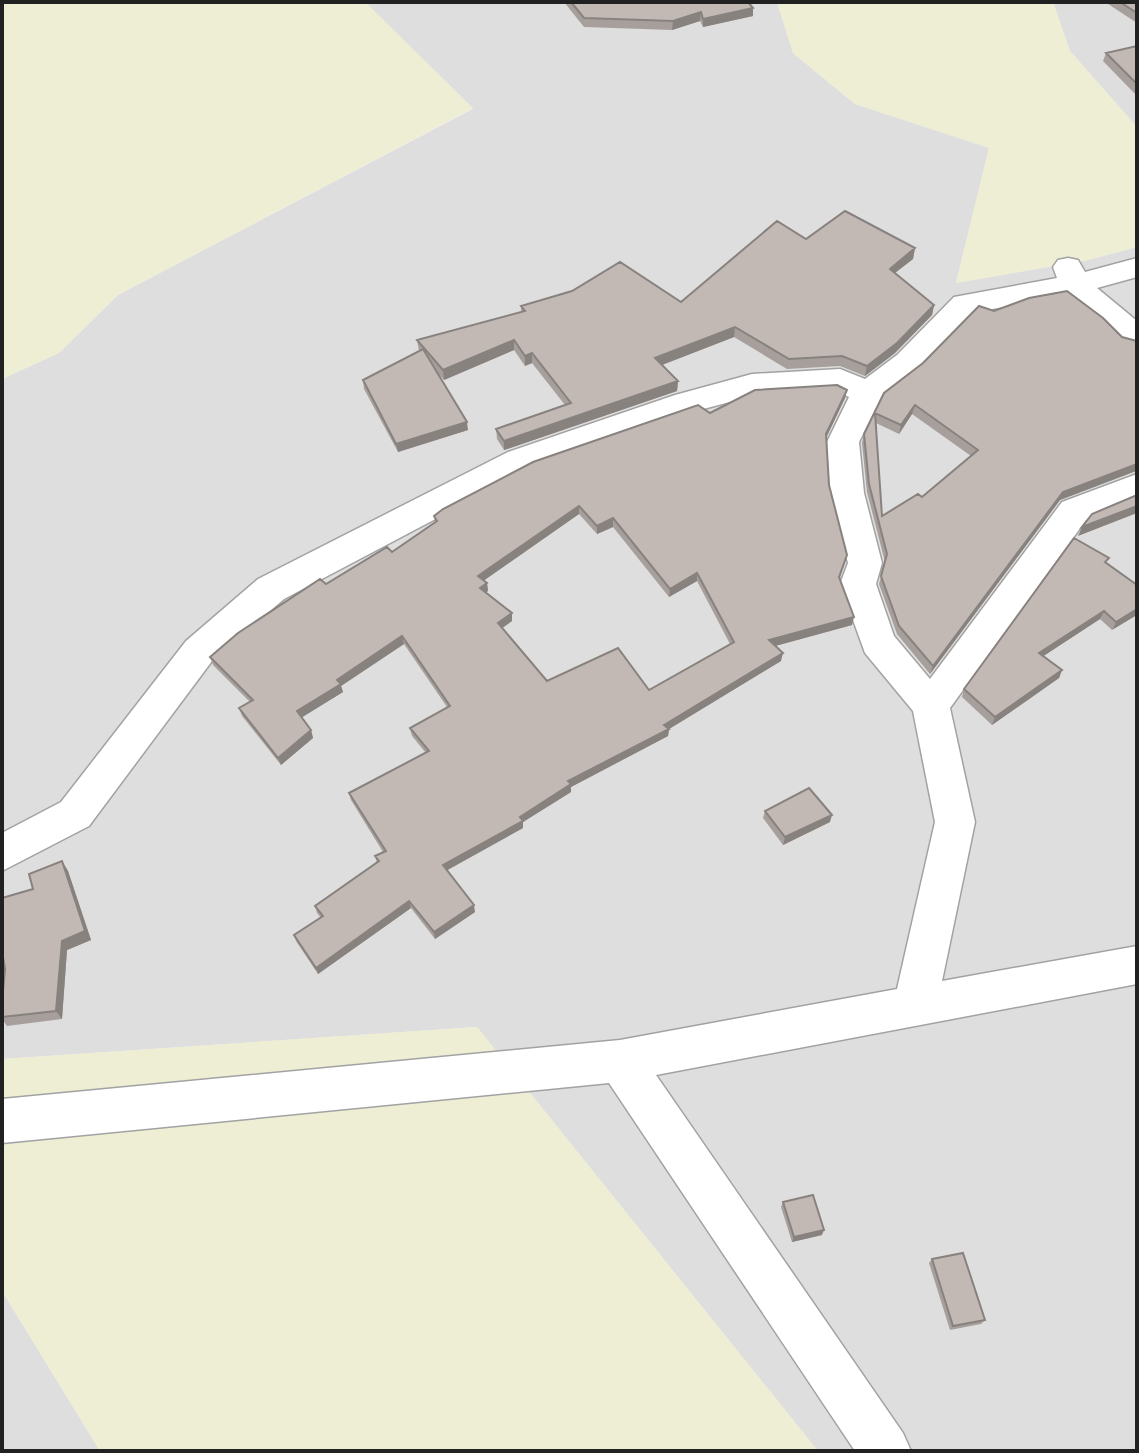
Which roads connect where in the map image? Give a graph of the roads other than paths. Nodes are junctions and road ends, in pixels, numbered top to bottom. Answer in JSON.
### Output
{"nodes":[{"id":1,"x":1137,"y":267,"type":"edge"},
{"id":2,"x":1070,"y":275,"type":"junction"},
{"id":3,"x":1137,"y":337,"type":"edge"},
{"id":4,"x":867,"y":393,"type":"junction"},
{"id":5,"x":1137,"y":486,"type":"edge"},
{"id":6,"x":931,"y":706,"type":"junction"},
{"id":7,"x":2,"y":853,"type":"edge"},
{"id":8,"x":1137,"y":965,"type":"edge"},
{"id":9,"x":915,"y":1006,"type":"junction"},
{"id":10,"x":620,"y":1061,"type":"junction"},
{"id":11,"x":2,"y":1121,"type":"edge"},
{"id":12,"x":885,"y":1451,"type":"edge"}],
"edges":[{"from":1,"to":2,"type":"street"},
{"from":2,"to":3,"type":"street"},
{"from":2,"to":4,"type":"street"},
{"from":4,"to":6,"type":"street"},
{"from":4,"to":7,"type":"street"},
{"from":5,"to":6,"type":"street"},
{"from":6,"to":9,"type":"street"},
{"from":8,"to":9,"type":"street"},
{"from":9,"to":10,"type":"street"},
{"from":10,"to":11,"type":"street"},
{"from":10,"to":12,"type":"street"}]}
